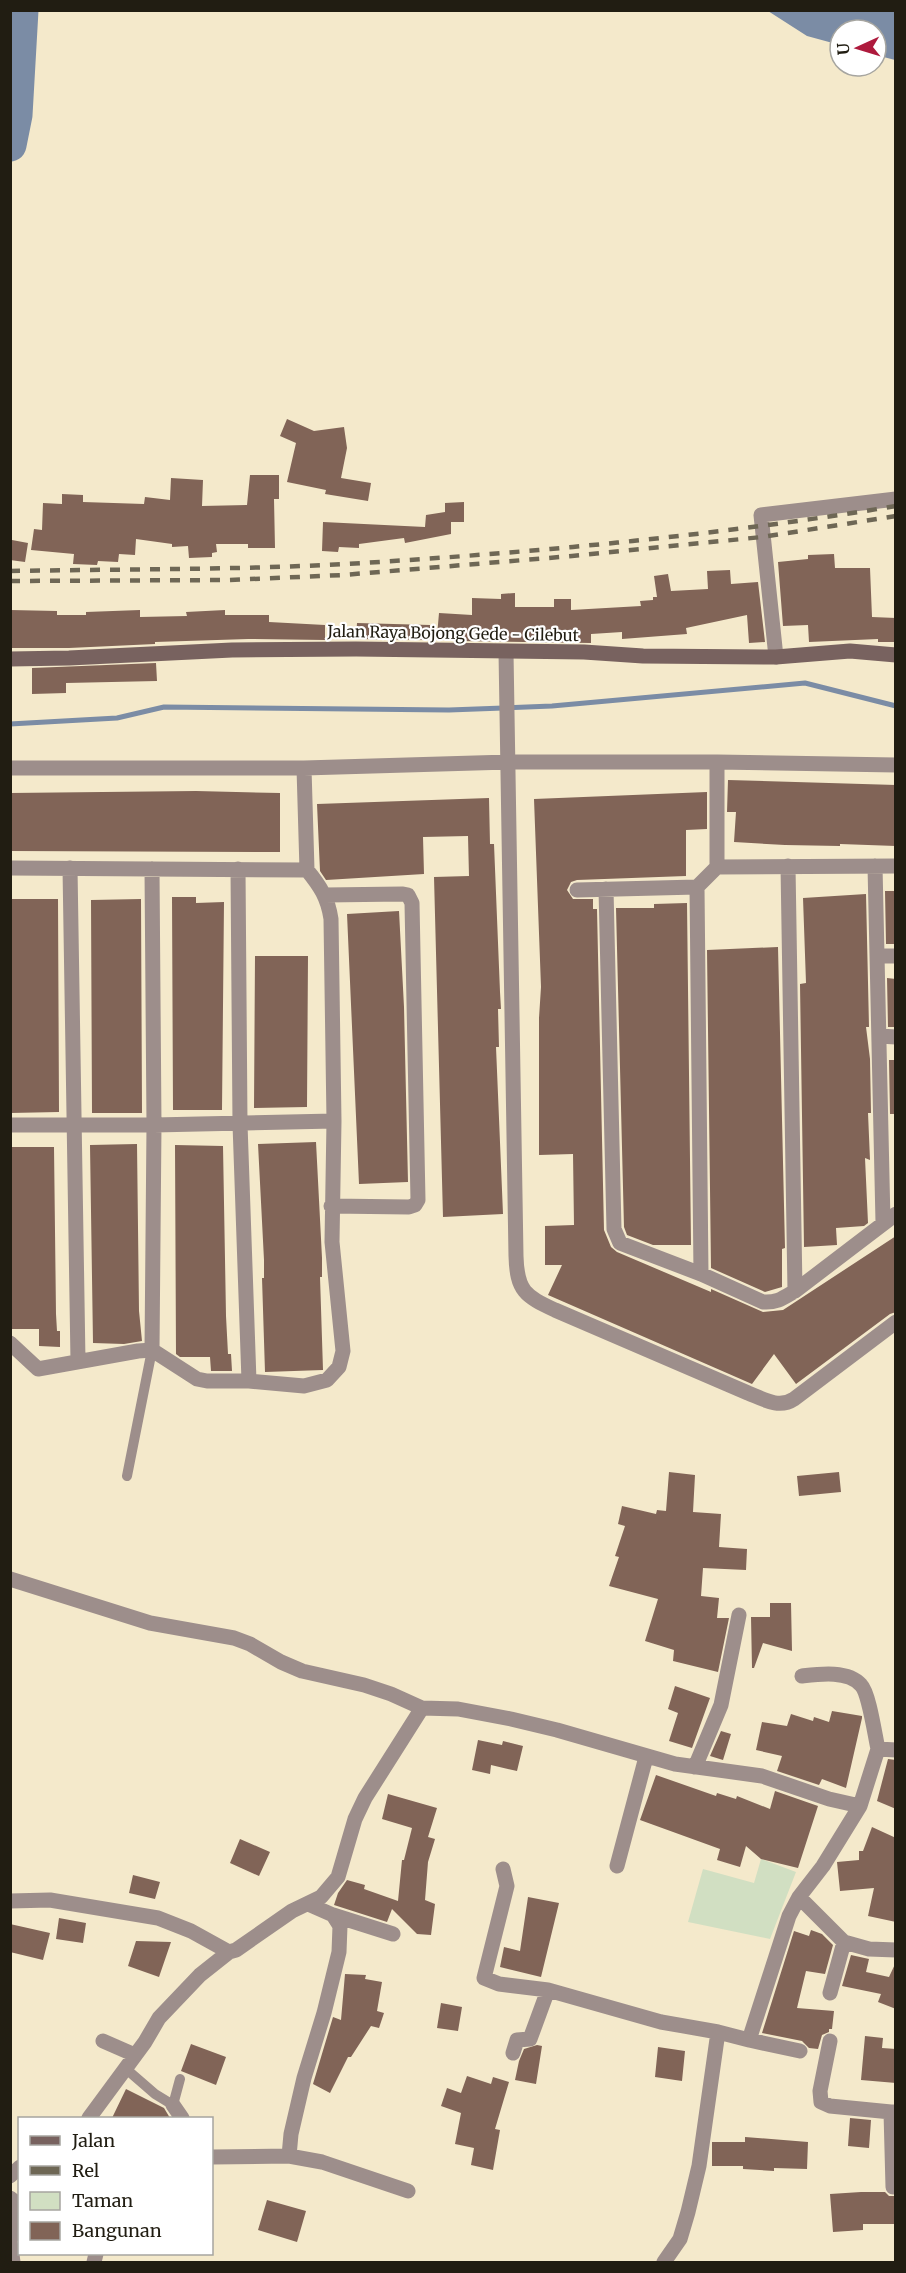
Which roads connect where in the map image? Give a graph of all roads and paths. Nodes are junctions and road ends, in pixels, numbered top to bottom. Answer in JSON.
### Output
{"nodes":[{"id":1,"x":896,"y":499,"type":"edge"},
{"id":2,"x":506,"y":652,"type":"junction"},
{"id":3,"x":896,"y":655,"type":"edge"},
{"id":4,"x":777,"y":657,"type":"junction"},
{"id":5,"x":10,"y":658,"type":"edge"},
{"id":6,"x":509,"y":762,"type":"junction"},
{"id":7,"x":717,"y":762,"type":"junction"},
{"id":8,"x":896,"y":765,"type":"edge"},
{"id":9,"x":10,"y":768,"type":"edge"},
{"id":10,"x":304,"y":768,"type":"junction"},
{"id":11,"x":788,"y":866,"type":"junction"},
{"id":12,"x":875,"y":866,"type":"junction"},
{"id":13,"x":896,"y":866,"type":"edge"},
{"id":14,"x":717,"y":867,"type":"junction"},
{"id":15,"x":10,"y":868,"type":"edge"},
{"id":16,"x":70,"y":868,"type":"junction"},
{"id":17,"x":152,"y":868,"type":"junction"},
{"id":18,"x":238,"y":869,"type":"junction"},
{"id":19,"x":307,"y":870,"type":"junction"},
{"id":20,"x":697,"y":887,"type":"junction"},
{"id":21,"x":606,"y":889,"type":"junction"},
{"id":22,"x":577,"y":890,"type":"dead end"},
{"id":23,"x":325,"y":895,"type":"junction"},
{"id":24,"x":877,"y":956,"type":"junction"},
{"id":25,"x":896,"y":956,"type":"edge"},
{"id":26,"x":879,"y":1036,"type":"junction"},
{"id":27,"x":896,"y":1037,"type":"edge"},
{"id":28,"x":888,"y":1120,"type":"edge"},
{"id":29,"x":334,"y":1121,"type":"junction"},
{"id":30,"x":75,"y":1124,"type":"junction"},
{"id":31,"x":240,"y":1124,"type":"junction"},
{"id":32,"x":10,"y":1125,"type":"edge"},
{"id":33,"x":154,"y":1125,"type":"junction"},
{"id":34,"x":332,"y":1206,"type":"junction"},
{"id":35,"x":889,"y":1218,"type":"edge"},
{"id":36,"x":701,"y":1274,"type":"junction"},
{"id":37,"x":795,"y":1291,"type":"junction"},
{"id":38,"x":896,"y":1322,"type":"edge"},
{"id":39,"x":10,"y":1343,"type":"edge"},
{"id":40,"x":152,"y":1350,"type":"junction"},
{"id":41,"x":78,"y":1361,"type":"junction"},
{"id":42,"x":249,"y":1381,"type":"junction"},
{"id":43,"x":127,"y":1476,"type":"dead end"},
{"id":44,"x":10,"y":1579,"type":"edge"},
{"id":45,"x":740,"y":1616,"type":"dead end"},
{"id":46,"x":802,"y":1676,"type":"dead end"},
{"id":47,"x":422,"y":1708,"type":"junction"},
{"id":48,"x":878,"y":1749,"type":"junction"},
{"id":49,"x":896,"y":1750,"type":"edge"},
{"id":50,"x":646,"y":1757,"type":"junction"},
{"id":51,"x":695,"y":1767,"type":"junction"},
{"id":52,"x":860,"y":1806,"type":"junction"},
{"id":53,"x":617,"y":1866,"type":"dead end"},
{"id":54,"x":503,"y":1869,"type":"dead end"},
{"id":55,"x":799,"y":1897,"type":"junction"},
{"id":56,"x":10,"y":1901,"type":"edge"},
{"id":57,"x":308,"y":1904,"type":"junction"},
{"id":58,"x":333,"y":1915,"type":"junction"},
{"id":59,"x":393,"y":1934,"type":"dead end"},
{"id":60,"x":844,"y":1942,"type":"junction"},
{"id":61,"x":896,"y":1950,"type":"edge"},
{"id":62,"x":229,"y":1952,"type":"junction"},
{"id":63,"x":548,"y":1990,"type":"junction"},
{"id":64,"x":830,"y":1993,"type":"dead end"},
{"id":65,"x":718,"y":2032,"type":"junction"},
{"id":66,"x":748,"y":2040,"type":"junction"},
{"id":67,"x":103,"y":2041,"type":"dead end"},
{"id":68,"x":830,"y":2041,"type":"dead end"},
{"id":69,"x":800,"y":2051,"type":"dead end"},
{"id":70,"x":513,"y":2053,"type":"dead end"},
{"id":71,"x":135,"y":2055,"type":"junction"},
{"id":72,"x":125,"y":2068,"type":"junction"},
{"id":73,"x":180,"y":2079,"type":"dead end"},
{"id":74,"x":173,"y":2105,"type":"junction"},
{"id":75,"x":893,"y":2112,"type":"edge"},
{"id":76,"x":90,"y":2117,"type":"edge"},
{"id":77,"x":181,"y":2117,"type":"edge"},
{"id":78,"x":289,"y":2156,"type":"junction"},
{"id":79,"x":213,"y":2157,"type":"edge"},
{"id":80,"x":893,"y":2187,"type":"dead end"},
{"id":81,"x":408,"y":2191,"type":"dead end"},
{"id":82,"x":18,"y":2216,"type":"edge"},
{"id":83,"x":12,"y":2257,"type":"edge"},
{"id":84,"x":664,"y":2262,"type":"edge"}],
"edges":[{"from":1,"to":4,"type":"street"},
{"from":2,"to":4,"type":"main road","name":"Jalan Raya Bojong Gede - Cilebut"},
{"from":2,"to":5,"type":"main road","name":"Jalan Raya Bojong Gede - Cilebut"},
{"from":2,"to":6,"type":"street"},
{"from":3,"to":4,"type":"main road","name":"Jalan Raya Bojong Gede - Cilebut"},
{"from":6,"to":7,"type":"street"},
{"from":6,"to":10,"type":"street"},
{"from":6,"to":38,"type":"street"},
{"from":7,"to":8,"type":"street"},
{"from":7,"to":14,"type":"street"},
{"from":9,"to":10,"type":"street"},
{"from":10,"to":19,"type":"street"},
{"from":11,"to":12,"type":"street"},
{"from":11,"to":14,"type":"street"},
{"from":11,"to":37,"type":"street"},
{"from":12,"to":13,"type":"street"},
{"from":12,"to":24,"type":"street"},
{"from":14,"to":20,"type":"street"},
{"from":15,"to":16,"type":"street"},
{"from":16,"to":17,"type":"street"},
{"from":16,"to":30,"type":"street"},
{"from":17,"to":18,"type":"street"},
{"from":17,"to":33,"type":"street"},
{"from":18,"to":19,"type":"street"},
{"from":18,"to":31,"type":"street"},
{"from":19,"to":23,"type":"street"},
{"from":20,"to":21,"type":"street"},
{"from":20,"to":36,"type":"street"},
{"from":21,"to":22,"type":"street"},
{"from":21,"to":36,"type":"street"},
{"from":23,"to":29,"type":"street"},
{"from":23,"to":34,"type":"street"},
{"from":24,"to":25,"type":"street"},
{"from":24,"to":26,"type":"street"},
{"from":26,"to":27,"type":"street"},
{"from":26,"to":28,"type":"street"},
{"from":28,"to":35,"type":"street"},
{"from":29,"to":31,"type":"street"},
{"from":29,"to":34,"type":"street"},
{"from":30,"to":32,"type":"street"},
{"from":30,"to":33,"type":"street"},
{"from":30,"to":41,"type":"street"},
{"from":31,"to":33,"type":"street"},
{"from":31,"to":42,"type":"street"},
{"from":33,"to":40,"type":"street"},
{"from":34,"to":42,"type":"street"},
{"from":35,"to":37,"type":"street"},
{"from":36,"to":37,"type":"street"},
{"from":39,"to":41,"type":"street"},
{"from":40,"to":41,"type":"street"},
{"from":40,"to":42,"type":"street"},
{"from":40,"to":43,"type":"lane"},
{"from":44,"to":47,"type":"street"},
{"from":45,"to":51,"type":"street"},
{"from":46,"to":48,"type":"street"},
{"from":47,"to":50,"type":"street"},
{"from":47,"to":57,"type":"street"},
{"from":48,"to":49,"type":"street"},
{"from":48,"to":52,"type":"street"},
{"from":50,"to":51,"type":"street"},
{"from":50,"to":53,"type":"street"},
{"from":51,"to":52,"type":"street"},
{"from":52,"to":55,"type":"street"},
{"from":54,"to":63,"type":"street"},
{"from":55,"to":60,"type":"street"},
{"from":55,"to":66,"type":"street"},
{"from":56,"to":62,"type":"street"},
{"from":57,"to":58,"type":"street"},
{"from":57,"to":62,"type":"street"},
{"from":58,"to":59,"type":"street"},
{"from":58,"to":78,"type":"street"},
{"from":60,"to":61,"type":"street"},
{"from":60,"to":64,"type":"street"},
{"from":62,"to":71,"type":"street"},
{"from":63,"to":65,"type":"street"},
{"from":63,"to":70,"type":"street"},
{"from":65,"to":66,"type":"street"},
{"from":65,"to":84,"type":"street"},
{"from":66,"to":69,"type":"street"},
{"from":67,"to":71,"type":"street"},
{"from":68,"to":75,"type":"street"},
{"from":71,"to":72,"type":"street"},
{"from":72,"to":74,"type":"lane"},
{"from":72,"to":76,"type":"street"},
{"from":73,"to":74,"type":"lane"},
{"from":74,"to":77,"type":"street"},
{"from":75,"to":80,"type":"street"},
{"from":78,"to":79,"type":"street"},
{"from":78,"to":81,"type":"street"},
{"from":82,"to":83,"type":"street"}]}
